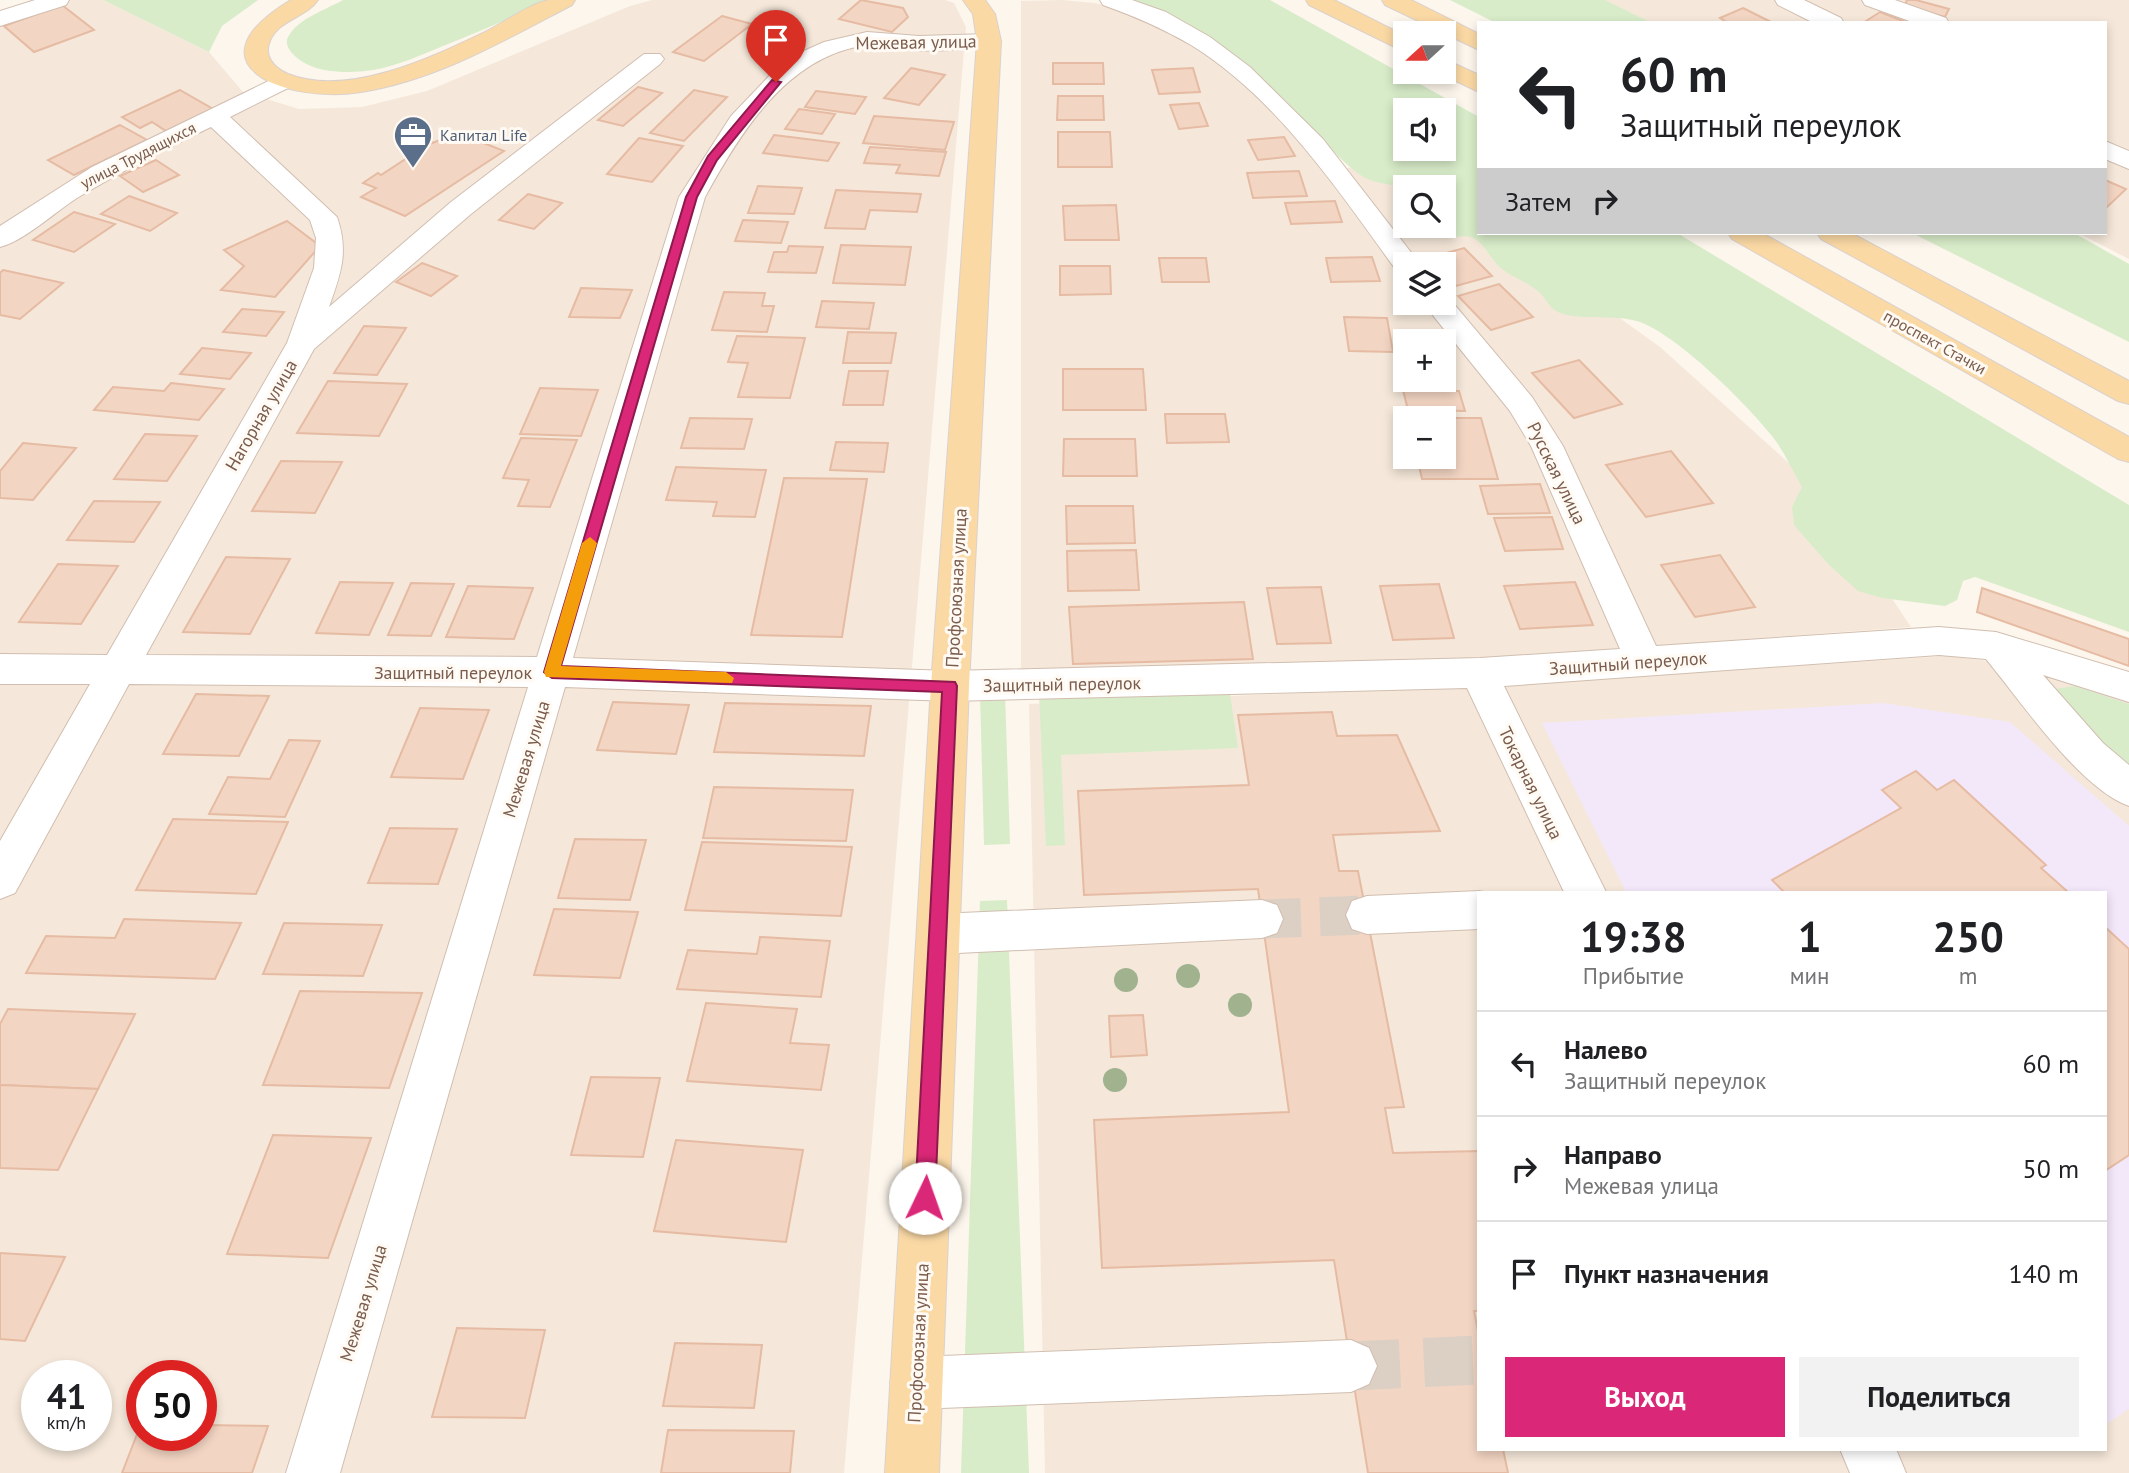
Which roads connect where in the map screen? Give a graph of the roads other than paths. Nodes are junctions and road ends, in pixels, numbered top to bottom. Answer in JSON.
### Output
{"nodes":[{"id":1,"x":58,"y":0,"type":"edge"},
{"id":2,"x":307,"y":0,"type":"edge"},
{"id":3,"x":564,"y":0,"type":"edge"},
{"id":4,"x":1111,"y":0,"type":"edge"},
{"id":5,"x":1317,"y":0,"type":"edge"},
{"id":6,"x":1393,"y":0,"type":"edge"},
{"id":7,"x":1873,"y":0,"type":"edge"},
{"id":8,"x":980,"y":1,"type":"edge"},
{"id":9,"x":1796,"y":2,"type":"edge"},
{"id":10,"x":0,"y":19,"type":"edge"},
{"id":11,"x":1829,"y":21,"type":"edge"},
{"id":12,"x":1932,"y":21,"type":"edge"},
{"id":13,"x":1393,"y":39,"type":"edge"},
{"id":14,"x":989,"y":41,"type":"junction"},
{"id":15,"x":1477,"y":42,"type":"edge"},
{"id":16,"x":652,"y":59,"type":"dead end"},
{"id":17,"x":1456,"y":73,"type":"edge"},
{"id":18,"x":283,"y":81,"type":"junction"},
{"id":19,"x":1477,"y":84,"type":"edge"},
{"id":20,"x":214,"y":116,"type":"junction"},
{"id":21,"x":2107,"y":150,"type":"edge"},
{"id":22,"x":2129,"y":161,"type":"edge"},
{"id":23,"x":1746,"y":235,"type":"edge"},
{"id":24,"x":1835,"y":235,"type":"edge"},
{"id":25,"x":0,"y":239,"type":"edge"},
{"id":26,"x":1397,"y":252,"type":"edge"},
{"id":27,"x":1447,"y":315,"type":"edge"},
{"id":28,"x":302,"y":343,"type":"junction"},
{"id":29,"x":2129,"y":394,"type":"edge"},
{"id":30,"x":2129,"y":451,"type":"edge"},
{"id":31,"x":1996,"y":646,"type":"junction"},
{"id":32,"x":1645,"y":663,"type":"junction"},
{"id":33,"x":0,"y":669,"type":"edge"},
{"id":34,"x":117,"y":670,"type":"junction"},
{"id":35,"x":552,"y":672,"type":"junction"},
{"id":36,"x":1480,"y":673,"type":"junction"},
{"id":37,"x":950,"y":686,"type":"junction"},
{"id":38,"x":2129,"y":687,"type":"edge"},
{"id":39,"x":2129,"y":789,"type":"edge"},
{"id":40,"x":0,"y":880,"type":"edge"},
{"id":41,"x":1585,"y":891,"type":"edge"},
{"id":42,"x":1477,"y":910,"type":"edge"},
{"id":43,"x":1367,"y":915,"type":"tunnel mouth"},
{"id":44,"x":1262,"y":919,"type":"tunnel mouth"},
{"id":45,"x":937,"y":934,"type":"junction"},
{"id":46,"x":1351,"y":1366,"type":"tunnel mouth"},
{"id":47,"x":916,"y":1383,"type":"junction"},
{"id":48,"x":1868,"y":1451,"type":"edge"},
{"id":49,"x":313,"y":1473,"type":"edge"},
{"id":50,"x":912,"y":1473,"type":"edge"},
{"id":51,"x":1879,"y":1473,"type":"edge"}],
"edges":[{"from":1,"to":10,"type":"street"},
{"from":2,"to":18,"type":"main road"},
{"from":3,"to":18,"type":"main road"},
{"from":4,"to":26,"type":"street"},
{"from":5,"to":13,"type":"main road"},
{"from":6,"to":15,"type":"main road"},
{"from":7,"to":12,"type":"street"},
{"from":8,"to":14,"type":"main road","name":"Профсоюзная улица"},
{"from":9,"to":11,"type":"street"},
{"from":14,"to":35,"type":"street","name":"Межевая улица"},
{"from":14,"to":37,"type":"main road","name":"Профсоюзная улица"},
{"from":16,"to":28,"type":"street","name":"Нагорная улица"},
{"from":17,"to":19,"type":"main road"},
{"from":18,"to":20,"type":"street","name":"улица Трудящихся"},
{"from":20,"to":25,"type":"street","name":"улица Трудящихся"},
{"from":20,"to":28,"type":"street"},
{"from":21,"to":22,"type":"street"},
{"from":23,"to":30,"type":"main road","name":"проспект Стачки"},
{"from":24,"to":29,"type":"main road"},
{"from":27,"to":32,"type":"street","name":"Русская улица"},
{"from":28,"to":34,"type":"street","name":"Нагорная улица"},
{"from":31,"to":32,"type":"street","name":"Защитный переулок"},
{"from":31,"to":38,"type":"street","name":"Защитный переулок"},
{"from":31,"to":39,"type":"street"},
{"from":32,"to":36,"type":"street","name":"Защитный переулок"},
{"from":33,"to":34,"type":"street","name":"Защитный переулок"},
{"from":34,"to":35,"type":"street","name":"Защитный переулок"},
{"from":34,"to":40,"type":"street","name":"Нагорная улица"},
{"from":35,"to":37,"type":"street","name":"Защитный переулок"},
{"from":35,"to":49,"type":"street","name":"Межевая улица"},
{"from":36,"to":37,"type":"street","name":"Защитный переулок"},
{"from":36,"to":41,"type":"street","name":"Токарная улица"},
{"from":37,"to":45,"type":"main road","name":"Профсоюзная улица"},
{"from":42,"to":43,"type":"street"},
{"from":44,"to":45,"type":"street"},
{"from":45,"to":47,"type":"main road","name":"Профсоюзная улица"},
{"from":46,"to":47,"type":"street"},
{"from":47,"to":50,"type":"main road","name":"Профсоюзная улица"},
{"from":48,"to":51,"type":"street"}]}
